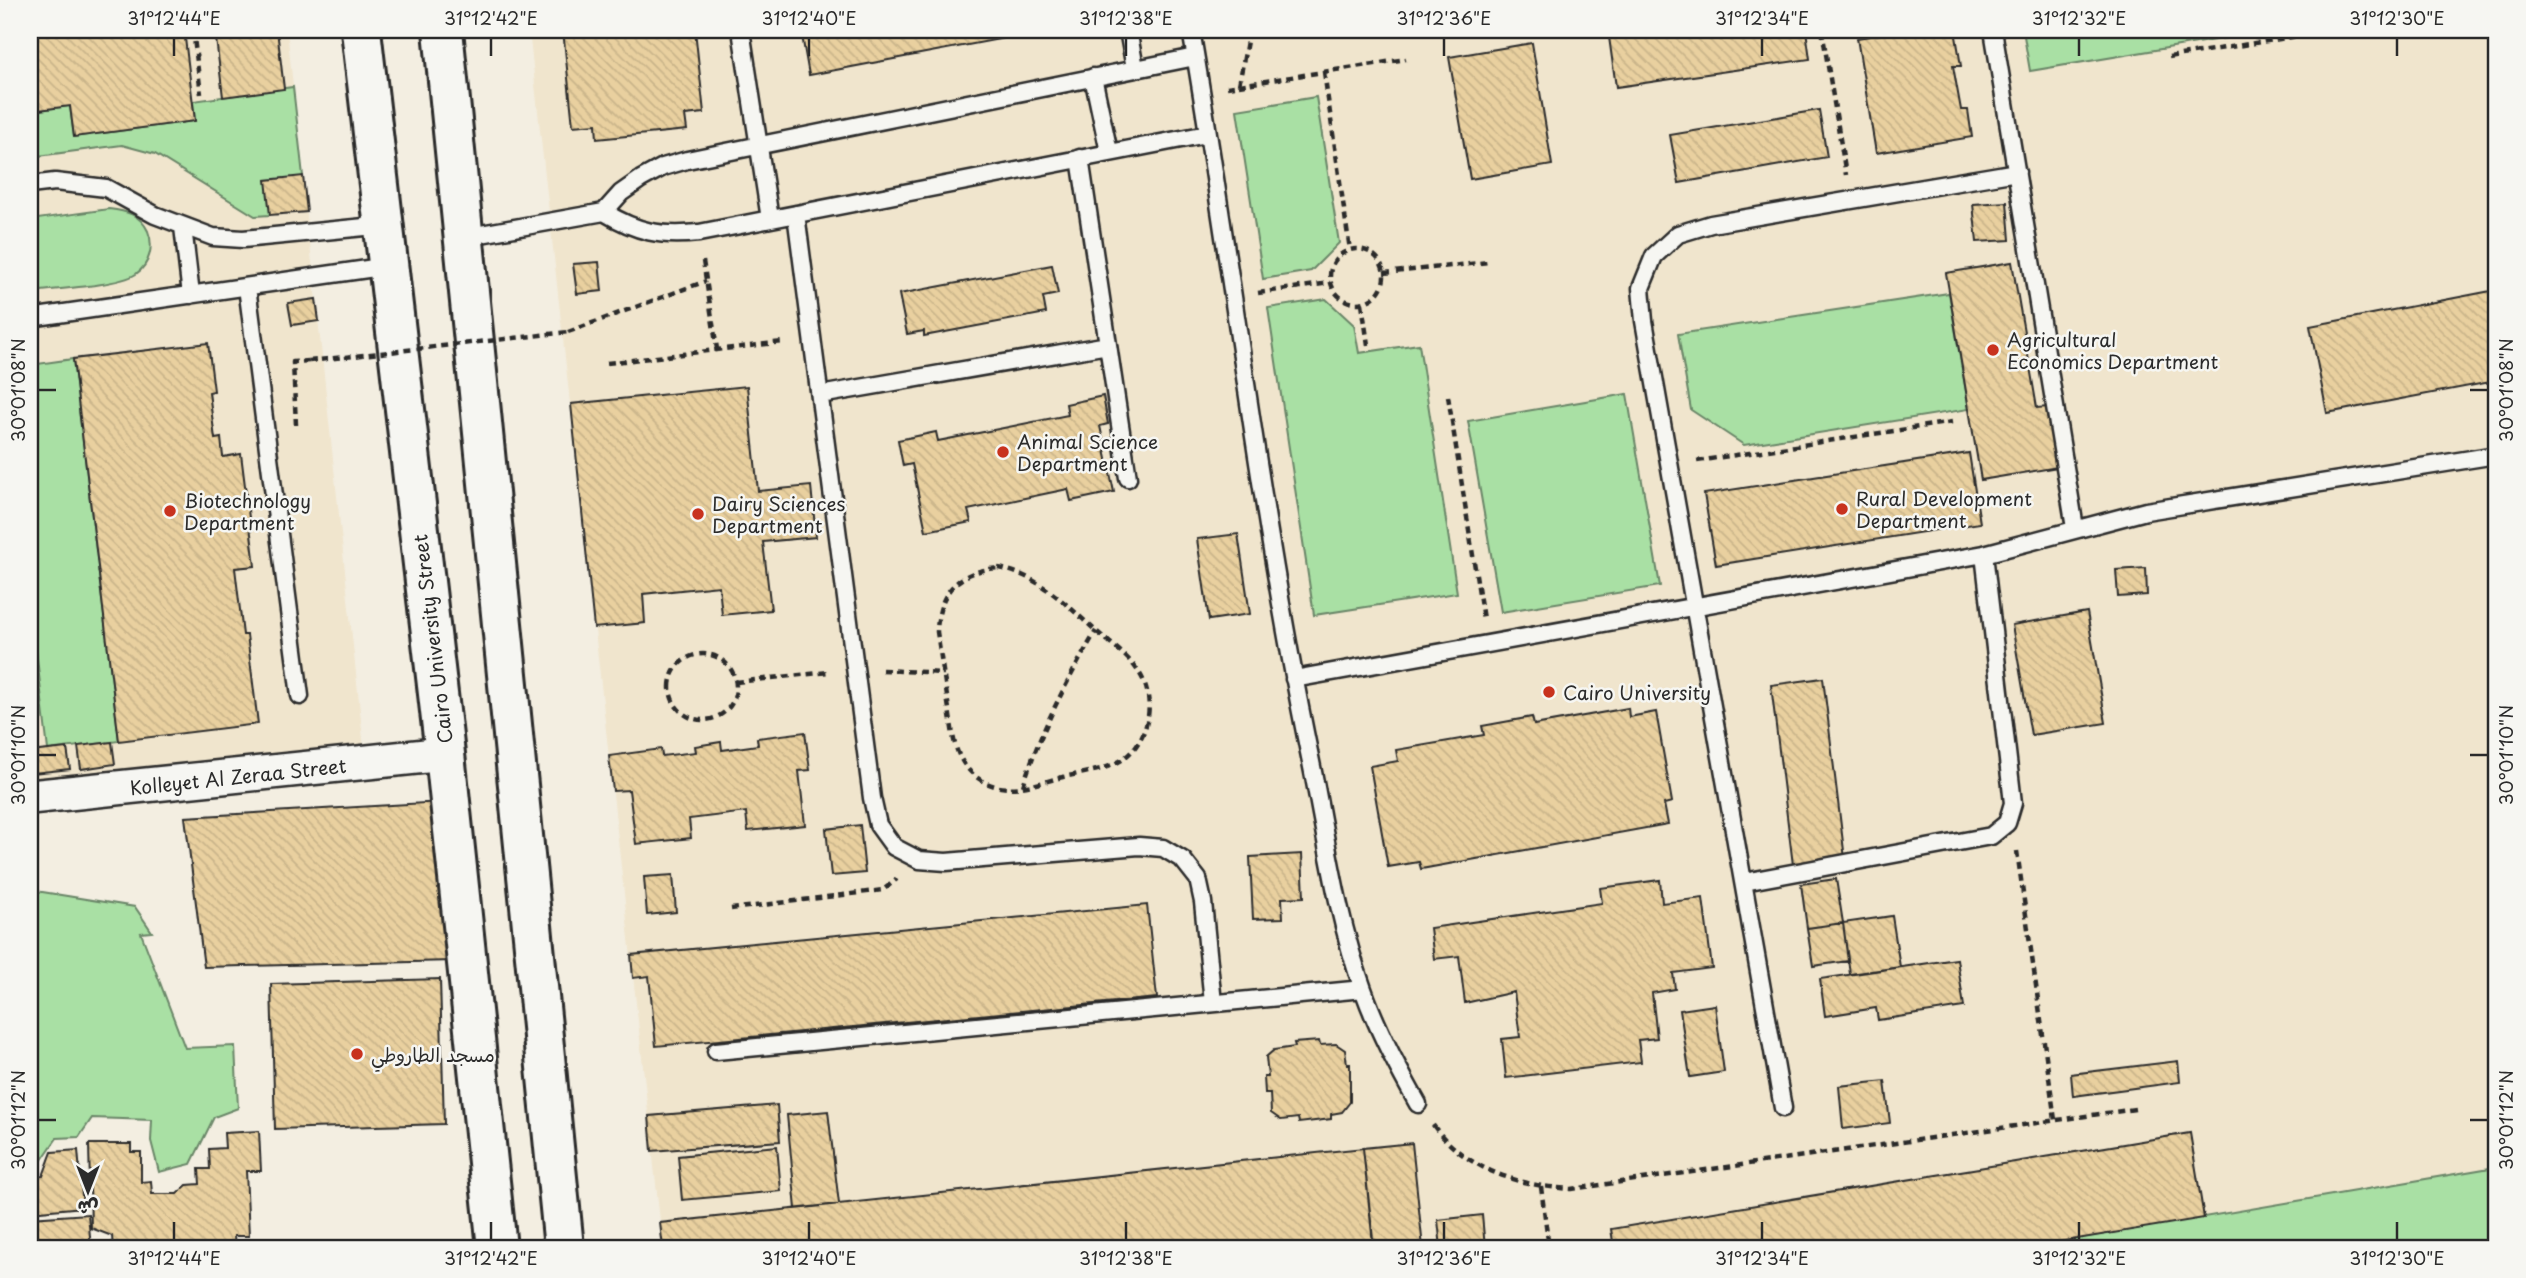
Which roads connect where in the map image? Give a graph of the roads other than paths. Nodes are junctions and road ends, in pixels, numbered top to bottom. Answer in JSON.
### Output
{"nodes":[{"id":1,"x":362,"y":30,"type":"edge"},
{"id":2,"x":443,"y":30,"type":"edge"},
{"id":3,"x":741,"y":30,"type":"edge"},
{"id":4,"x":1128,"y":30,"type":"edge"},
{"id":5,"x":1191,"y":30,"type":"edge"},
{"id":6,"x":1993,"y":30,"type":"edge"},
{"id":7,"x":1195,"y":57,"type":"junction"},
{"id":8,"x":1135,"y":68,"type":"junction"},
{"id":9,"x":1093,"y":77,"type":"junction"},
{"id":10,"x":1207,"y":134,"type":"junction"},
{"id":11,"x":759,"y":145,"type":"junction"},
{"id":12,"x":1109,"y":152,"type":"junction"},
{"id":13,"x":1080,"y":158,"type":"junction"},
{"id":14,"x":2017,"y":172,"type":"junction"},
{"id":15,"x":30,"y":185,"type":"edge"},
{"id":16,"x":604,"y":212,"type":"junction"},
{"id":17,"x":796,"y":214,"type":"junction"},
{"id":18,"x":770,"y":219,"type":"junction"},
{"id":19,"x":385,"y":225,"type":"junction"},
{"id":20,"x":183,"y":227,"type":"junction"},
{"id":21,"x":464,"y":237,"type":"junction"},
{"id":22,"x":388,"y":266,"type":"junction"},
{"id":23,"x":247,"y":287,"type":"junction"},
{"id":24,"x":191,"y":295,"type":"junction"},
{"id":25,"x":30,"y":318,"type":"edge"},
{"id":26,"x":1108,"y":345,"type":"junction"},
{"id":27,"x":820,"y":395,"type":"junction"},
{"id":28,"x":2496,"y":455,"type":"edge"},
{"id":29,"x":1128,"y":478,"type":"dead end"},
{"id":30,"x":2075,"y":528,"type":"junction"},
{"id":31,"x":1984,"y":554,"type":"junction"},
{"id":32,"x":1695,"y":606,"type":"junction"},
{"id":33,"x":1294,"y":679,"type":"junction"},
{"id":34,"x":300,"y":696,"type":"dead end"},
{"id":35,"x":445,"y":754,"type":"junction"},
{"id":36,"x":30,"y":797,"type":"edge"},
{"id":37,"x":1744,"y":882,"type":"junction"},
{"id":38,"x":1363,"y":989,"type":"junction"},
{"id":39,"x":1213,"y":1003,"type":"junction"},
{"id":40,"x":716,"y":1051,"type":"dead end"},
{"id":41,"x":1418,"y":1104,"type":"road end"},
{"id":42,"x":1783,"y":1108,"type":"dead end"},
{"id":43,"x":497,"y":1248,"type":"edge"},
{"id":44,"x":564,"y":1248,"type":"edge"}],
"edges":[{"from":1,"to":19,"type":"main road","name":"Cairo University Street"},
{"from":2,"to":21,"type":"main road"},
{"from":3,"to":11,"type":"lane"},
{"from":4,"to":8,"type":"lane"},
{"from":5,"to":7,"type":"lane"},
{"from":6,"to":14,"type":"lane"},
{"from":7,"to":8,"type":"lane"},
{"from":7,"to":10,"type":"lane"},
{"from":8,"to":9,"type":"lane"},
{"from":9,"to":11,"type":"lane"},
{"from":9,"to":12,"type":"lane"},
{"from":10,"to":12,"type":"lane"},
{"from":10,"to":33,"type":"lane"},
{"from":11,"to":16,"type":"lane"},
{"from":11,"to":18,"type":"lane"},
{"from":12,"to":13,"type":"lane"},
{"from":13,"to":17,"type":"lane"},
{"from":13,"to":26,"type":"lane"},
{"from":14,"to":30,"type":"lane"},
{"from":14,"to":32,"type":"lane"},
{"from":15,"to":20,"type":"lane"},
{"from":16,"to":18,"type":"lane"},
{"from":16,"to":21,"type":"lane"},
{"from":17,"to":18,"type":"lane"},
{"from":17,"to":27,"type":"lane"},
{"from":19,"to":20,"type":"lane"},
{"from":19,"to":22,"type":"main road","name":"Cairo University Street"},
{"from":20,"to":24,"type":"lane"},
{"from":21,"to":44,"type":"main road"},
{"from":22,"to":23,"type":"lane"},
{"from":22,"to":35,"type":"main road","name":"Cairo University Street"},
{"from":23,"to":24,"type":"lane"},
{"from":23,"to":34,"type":"lane"},
{"from":24,"to":25,"type":"lane"},
{"from":26,"to":27,"type":"lane"},
{"from":26,"to":29,"type":"lane"},
{"from":27,"to":39,"type":"lane"},
{"from":28,"to":30,"type":"lane"},
{"from":30,"to":31,"type":"lane"},
{"from":31,"to":32,"type":"lane"},
{"from":31,"to":37,"type":"lane"},
{"from":32,"to":33,"type":"lane"},
{"from":32,"to":37,"type":"lane"},
{"from":33,"to":38,"type":"lane"},
{"from":35,"to":36,"type":"street","name":"Kolleyet Al Zeraa Street"},
{"from":35,"to":43,"type":"main road","name":"Cairo University Street"},
{"from":37,"to":42,"type":"lane"},
{"from":38,"to":39,"type":"lane"},
{"from":38,"to":41,"type":"lane"},
{"from":39,"to":40,"type":"lane"}]}
